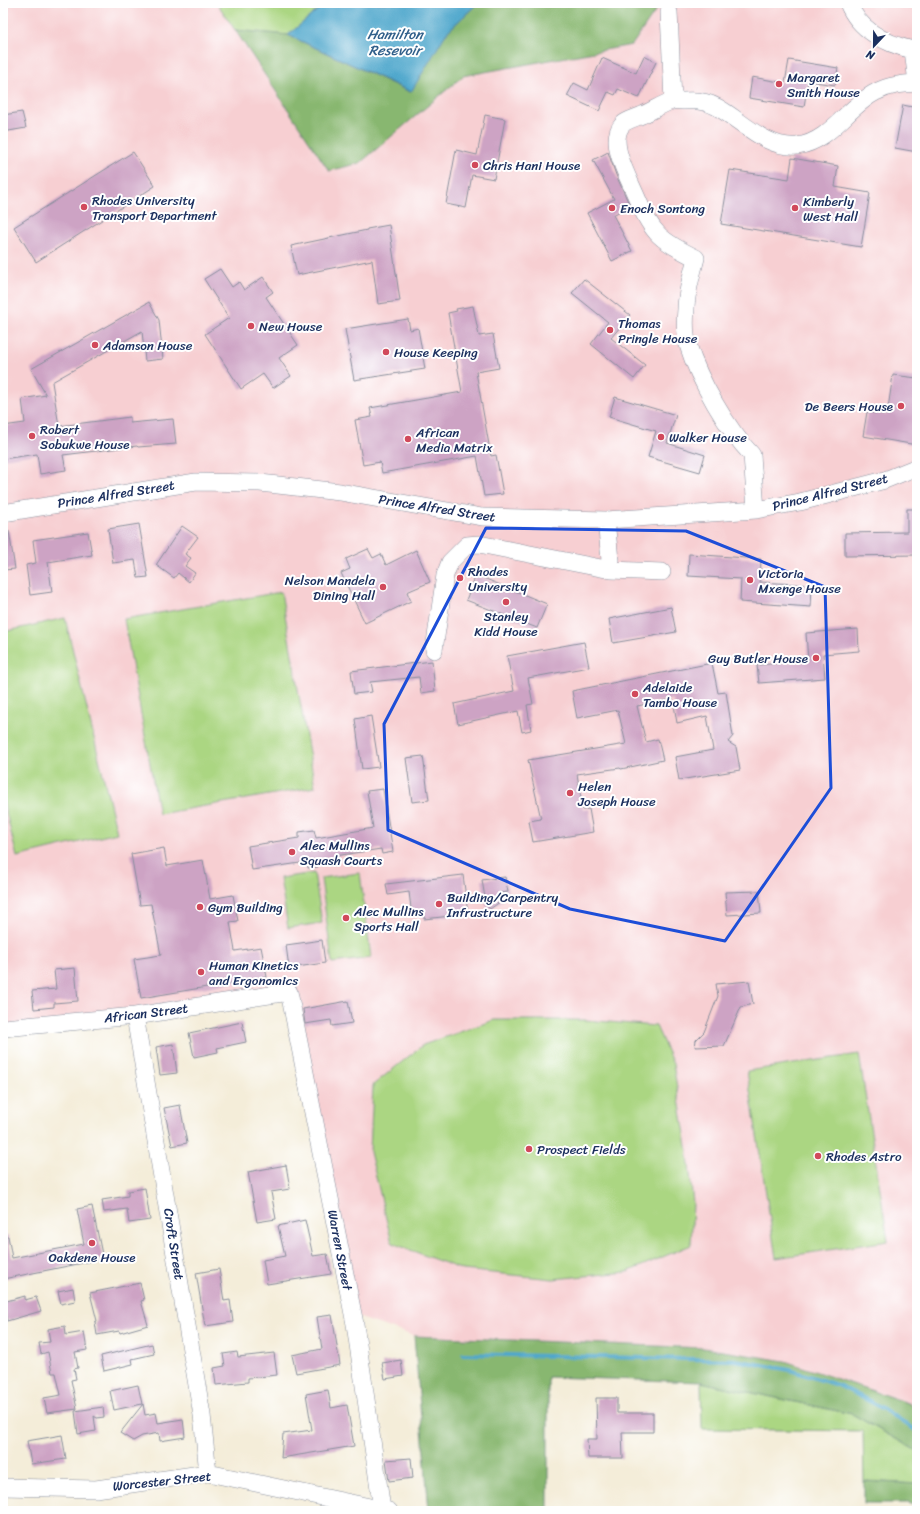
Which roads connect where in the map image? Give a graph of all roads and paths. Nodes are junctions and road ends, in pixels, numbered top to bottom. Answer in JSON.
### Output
{"nodes":[{"id":1,"x":848,"y":3,"type":"edge"},
{"id":2,"x":669,"y":12,"type":"dead end"},
{"id":3,"x":915,"y":48,"type":"edge"},
{"id":4,"x":917,"y":83,"type":"edge"},
{"id":5,"x":673,"y":101,"type":"junction"},
{"id":6,"x":917,"y":467,"type":"edge"},
{"id":7,"x":756,"y":510,"type":"junction"},
{"id":8,"x":3,"y":513,"type":"edge"},
{"id":9,"x":606,"y":520,"type":"junction"},
{"id":10,"x":610,"y":570,"type":"junction"},
{"id":11,"x":662,"y":572,"type":"dead end"},
{"id":12,"x":434,"y":650,"type":"dead end"},
{"id":13,"x":289,"y":992,"type":"joint"},
{"id":14,"x":136,"y":1016,"type":"junction"},
{"id":15,"x":3,"y":1028,"type":"edge"},
{"id":16,"x":208,"y":1473,"type":"junction"},
{"id":17,"x":3,"y":1487,"type":"edge"},
{"id":18,"x":386,"y":1510,"type":"edge"}],
"edges":[{"from":1,"to":3,"type":"street"},
{"from":2,"to":5,"type":"street"},
{"from":3,"to":4,"type":"street"},
{"from":4,"to":5,"type":"street"},
{"from":5,"to":7,"type":"street"},
{"from":6,"to":7,"type":"street","name":"Prince Alfred Street"},
{"from":7,"to":9,"type":"street","name":"Prince Alfred Street"},
{"from":8,"to":9,"type":"street","name":"Prince Alfred Street"},
{"from":9,"to":10,"type":"street"},
{"from":10,"to":11,"type":"street"},
{"from":10,"to":12,"type":"street"},
{"from":13,"to":14,"type":"street","name":"African Street"},
{"from":13,"to":18,"type":"street","name":"Warren Street"},
{"from":14,"to":15,"type":"street","name":"African Street"},
{"from":14,"to":16,"type":"street","name":"Croft Street"},
{"from":16,"to":17,"type":"street","name":"Worcester Street"},
{"from":16,"to":18,"type":"street","name":"Worcester Street"}]}
